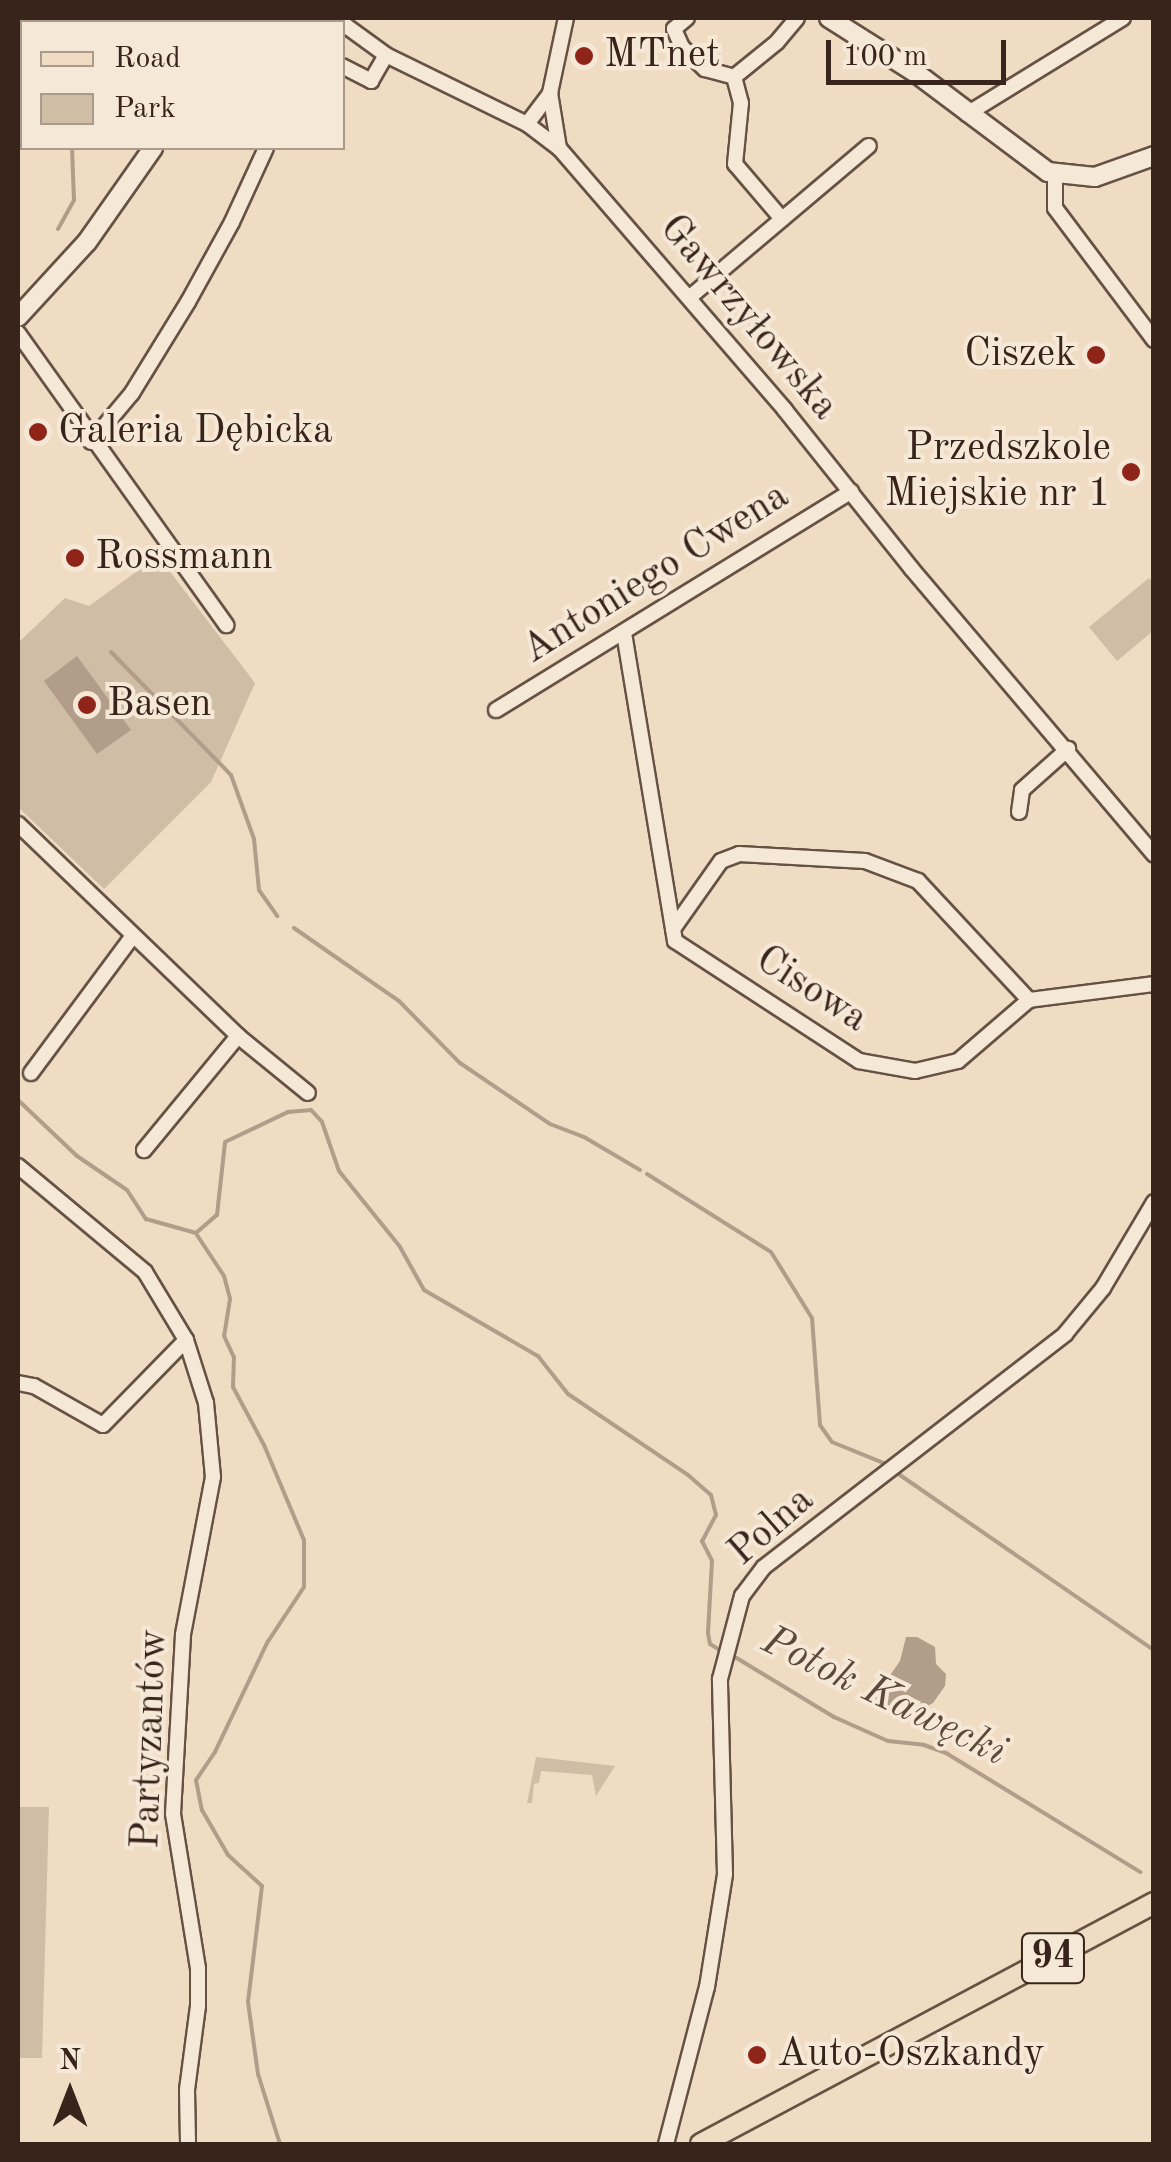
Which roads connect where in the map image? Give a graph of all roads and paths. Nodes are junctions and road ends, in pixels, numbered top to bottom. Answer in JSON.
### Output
{"nodes":[{"id":1,"x":348,"y":18,"type":"edge"},
{"id":2,"x":566,"y":18,"type":"edge"},
{"id":3,"x":687,"y":18,"type":"edge"},
{"id":4,"x":797,"y":18,"type":"edge"},
{"id":5,"x":829,"y":18,"type":"edge"},
{"id":6,"x":1123,"y":18,"type":"edge"},
{"id":7,"x":345,"y":25,"type":"edge"},
{"id":8,"x":380,"y":50,"type":"junction"},
{"id":9,"x":345,"y":68,"type":"edge"},
{"id":10,"x":734,"y":76,"type":"junction"},
{"id":11,"x":550,"y":93,"type":"junction"},
{"id":12,"x":967,"y":114,"type":"junction"},
{"id":13,"x":527,"y":124,"type":"junction"},
{"id":14,"x":868,"y":146,"type":"dead end"},
{"id":15,"x":559,"y":148,"type":"junction"},
{"id":16,"x":152,"y":150,"type":"edge"},
{"id":17,"x":265,"y":150,"type":"edge"},
{"id":18,"x":1154,"y":156,"type":"edge"},
{"id":19,"x":1056,"y":174,"type":"junction"},
{"id":20,"x":782,"y":220,"type":"junction"},
{"id":21,"x":690,"y":297,"type":"junction"},
{"id":22,"x":18,"y":317,"type":"edge"},
{"id":23,"x":18,"y":334,"type":"edge"},
{"id":24,"x":1154,"y":340,"type":"edge"},
{"id":25,"x":91,"y":442,"type":"junction"},
{"id":26,"x":851,"y":492,"type":"junction"},
{"id":27,"x":226,"y":625,"type":"dead end"},
{"id":28,"x":624,"y":633,"type":"junction"},
{"id":29,"x":496,"y":710,"type":"dead end"},
{"id":30,"x":1068,"y":750,"type":"junction"},
{"id":31,"x":1019,"y":812,"type":"dead end"},
{"id":32,"x":18,"y":824,"type":"edge"},
{"id":33,"x":1154,"y":855,"type":"edge"},
{"id":34,"x":672,"y":929,"type":"junction"},
{"id":35,"x":132,"y":938,"type":"junction"},
{"id":36,"x":1154,"y":984,"type":"edge"},
{"id":37,"x":1029,"y":1000,"type":"junction"},
{"id":38,"x":238,"y":1036,"type":"junction"},
{"id":39,"x":31,"y":1072,"type":"dead end"},
{"id":40,"x":308,"y":1093,"type":"dead end"},
{"id":41,"x":144,"y":1150,"type":"dead end"},
{"id":42,"x":18,"y":1166,"type":"edge"},
{"id":43,"x":1154,"y":1202,"type":"edge"},
{"id":44,"x":186,"y":1340,"type":"junction"},
{"id":45,"x":18,"y":1383,"type":"edge"},
{"id":46,"x":1154,"y":1903,"type":"edge"},
{"id":47,"x":927,"y":2027,"type":"junction"},
{"id":48,"x":188,"y":2144,"type":"edge"},
{"id":49,"x":666,"y":2144,"type":"edge"},
{"id":50,"x":701,"y":2144,"type":"edge"},
{"id":51,"x":726,"y":2144,"type":"edge"}],
"edges":[{"from":1,"to":8,"type":"street"},
{"from":2,"to":11,"type":"street"},
{"from":3,"to":10,"type":"street"},
{"from":4,"to":10,"type":"street"},
{"from":5,"to":12,"type":"street"},
{"from":6,"to":12,"type":"street"},
{"from":7,"to":8,"type":"street"},
{"from":8,"to":9,"type":"street"},
{"from":8,"to":13,"type":"street","name":"Gawrzyłowska"},
{"from":10,"to":20,"type":"street"},
{"from":11,"to":13,"type":"street"},
{"from":11,"to":15,"type":"street"},
{"from":12,"to":19,"type":"street"},
{"from":13,"to":15,"type":"street","name":"Gawrzyłowska"},
{"from":14,"to":20,"type":"street"},
{"from":15,"to":21,"type":"street","name":"Gawrzyłowska"},
{"from":16,"to":22,"type":"street"},
{"from":17,"to":25,"type":"street"},
{"from":18,"to":19,"type":"street"},
{"from":19,"to":24,"type":"street"},
{"from":20,"to":21,"type":"street"},
{"from":21,"to":26,"type":"street","name":"Gawrzyłowska"},
{"from":23,"to":25,"type":"street"},
{"from":25,"to":27,"type":"street"},
{"from":26,"to":28,"type":"street","name":"Antoniego Cwena"},
{"from":26,"to":30,"type":"street","name":"Gawrzyłowska"},
{"from":28,"to":29,"type":"street","name":"Antoniego Cwena"},
{"from":28,"to":34,"type":"street"},
{"from":30,"to":31,"type":"street"},
{"from":30,"to":33,"type":"street","name":"Gawrzyłowska"},
{"from":32,"to":35,"type":"street"},
{"from":34,"to":37,"type":"street","name":"Cisowa"},
{"from":34,"to":37,"type":"street"},
{"from":35,"to":38,"type":"street"},
{"from":35,"to":39,"type":"street"},
{"from":36,"to":37,"type":"street"},
{"from":38,"to":40,"type":"street"},
{"from":38,"to":41,"type":"street"},
{"from":42,"to":44,"type":"street","name":"Partyzantów"},
{"from":43,"to":49,"type":"street","name":"Polna"},
{"from":44,"to":45,"type":"street"},
{"from":44,"to":48,"type":"street","name":"Partyzantów"},
{"from":46,"to":47,"type":"main road","number":"94"},
{"from":47,"to":50,"type":"main road","number":"94"},
{"from":47,"to":51,"type":"main road","number":"94"}]}
